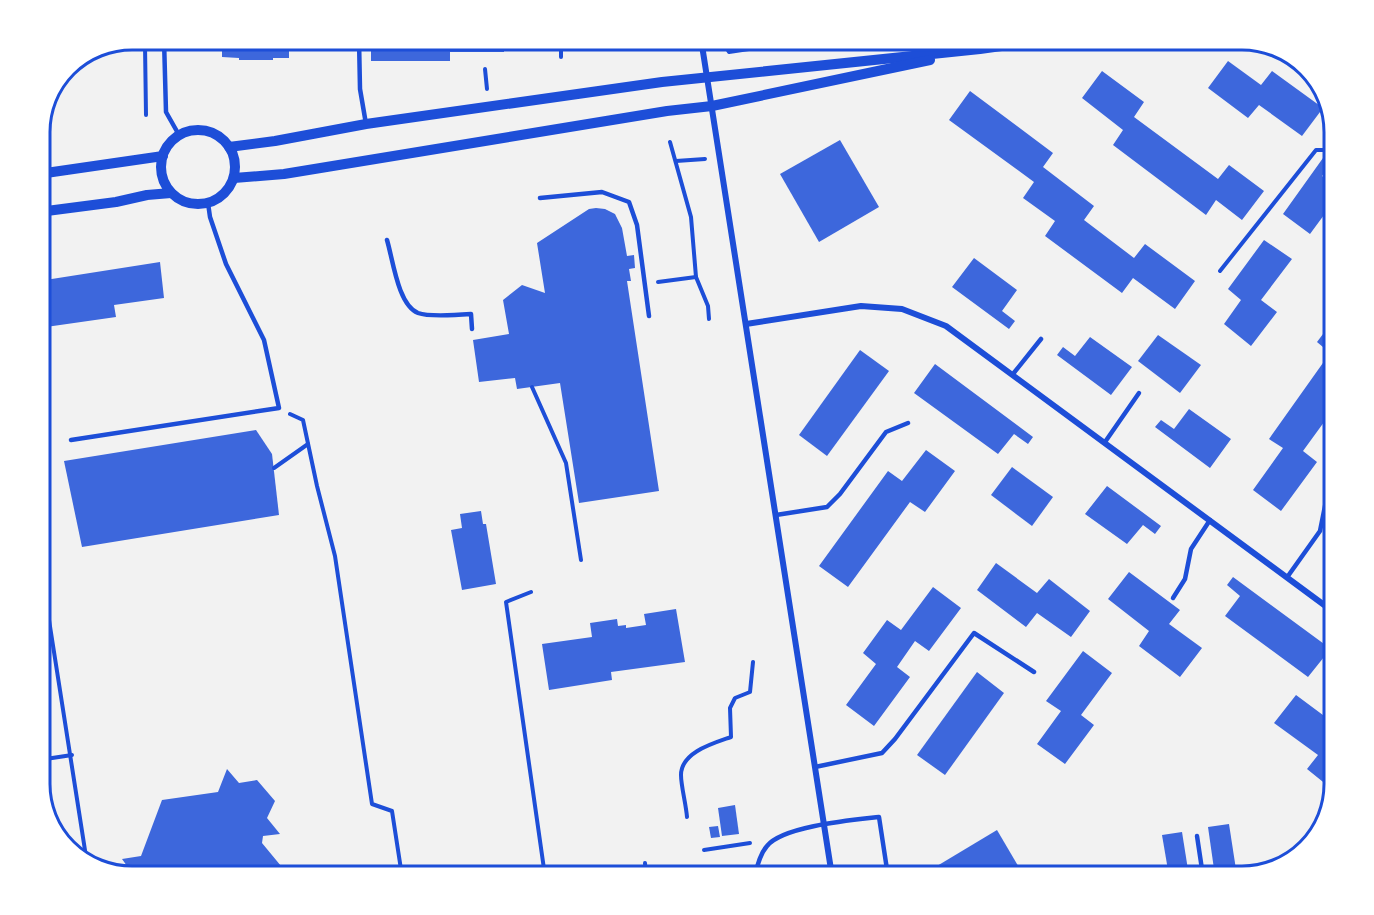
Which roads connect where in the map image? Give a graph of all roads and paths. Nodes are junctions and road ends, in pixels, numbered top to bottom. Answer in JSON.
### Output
{"nodes":[{"id":1,"x":146,"y":50,"type":"edge"},
{"id":2,"x":164,"y":50,"type":"edge"},
{"id":3,"x":359,"y":50,"type":"edge"},
{"id":4,"x":561,"y":50,"type":"edge"},
{"id":5,"x":703,"y":50,"type":"edge"},
{"id":6,"x":728,"y":50,"type":"edge"},
{"id":7,"x":742,"y":50,"type":"edge"},
{"id":8,"x":970,"y":50,"type":"edge"},
{"id":9,"x":975,"y":50,"type":"edge"},
{"id":10,"x":561,"y":57,"type":"dead end"},
{"id":11,"x":707,"y":77,"type":"junction"},
{"id":12,"x":712,"y":106,"type":"junction"},
{"id":13,"x":146,"y":116,"type":"dead end"},
{"id":14,"x":366,"y":124,"type":"junction"},
{"id":15,"x":179,"y":135,"type":"junction"},
{"id":16,"x":670,"y":142,"type":"dead end"},
{"id":17,"x":229,"y":147,"type":"junction"},
{"id":18,"x":1324,"y":150,"type":"edge"},
{"id":19,"x":163,"y":156,"type":"junction"},
{"id":20,"x":720,"y":158,"type":"junction"},
{"id":21,"x":676,"y":161,"type":"junction"},
{"id":22,"x":50,"y":172,"type":"edge"},
{"id":23,"x":234,"y":178,"type":"junction"},
{"id":24,"x":171,"y":193,"type":"junction"},
{"id":25,"x":540,"y":198,"type":"dead end"},
{"id":26,"x":208,"y":203,"type":"junction"},
{"id":27,"x":50,"y":211,"type":"edge"},
{"id":28,"x":387,"y":240,"type":"dead end"},
{"id":29,"x":1220,"y":271,"type":"dead end"},
{"id":30,"x":696,"y":277,"type":"junction"},
{"id":31,"x":645,"y":283,"type":"junction"},
{"id":32,"x":649,"y":316,"type":"dead end"},
{"id":33,"x":709,"y":319,"type":"dead end"},
{"id":34,"x":746,"y":324,"type":"junction"},
{"id":35,"x":472,"y":329,"type":"dead end"},
{"id":36,"x":1041,"y":339,"type":"dead end"},
{"id":37,"x":1013,"y":374,"type":"junction"},
{"id":38,"x":532,"y":387,"type":"dead end"},
{"id":39,"x":1139,"y":393,"type":"dead end"},
{"id":40,"x":279,"y":408,"type":"junction"},
{"id":41,"x":908,"y":423,"type":"dead end"},
{"id":42,"x":71,"y":440,"type":"dead end"},
{"id":43,"x":1106,"y":442,"type":"junction"},
{"id":44,"x":308,"y":444,"type":"junction"},
{"id":45,"x":274,"y":468,"type":"dead end"},
{"id":46,"x":1324,"y":511,"type":"edge"},
{"id":47,"x":776,"y":515,"type":"junction"},
{"id":48,"x":1210,"y":520,"type":"junction"},
{"id":49,"x":581,"y":560,"type":"dead end"},
{"id":50,"x":1288,"y":576,"type":"junction"},
{"id":51,"x":531,"y":592,"type":"dead end"},
{"id":52,"x":1173,"y":598,"type":"dead end"},
{"id":53,"x":1324,"y":604,"type":"edge"},
{"id":54,"x":50,"y":622,"type":"edge"},
{"id":55,"x":753,"y":662,"type":"dead end"},
{"id":56,"x":1034,"y":672,"type":"dead end"},
{"id":57,"x":72,"y":755,"type":"junction"},
{"id":58,"x":50,"y":758,"type":"edge"},
{"id":59,"x":815,"y":767,"type":"junction"},
{"id":60,"x":687,"y":817,"type":"dead end"},
{"id":61,"x":825,"y":825,"type":"junction"},
{"id":62,"x":1197,"y":836,"type":"dead end"},
{"id":63,"x":86,"y":852,"type":"edge"},
{"id":64,"x":645,"y":863,"type":"dead end"},
{"id":65,"x":400,"y":866,"type":"edge"},
{"id":66,"x":544,"y":866,"type":"edge"},
{"id":67,"x":645,"y":866,"type":"edge"},
{"id":68,"x":758,"y":866,"type":"edge"},
{"id":69,"x":831,"y":866,"type":"edge"},
{"id":70,"x":886,"y":866,"type":"edge"},
{"id":71,"x":1202,"y":866,"type":"edge"}],
"edges":[{"from":1,"to":13,"type":"path"},
{"from":2,"to":15,"type":"lane"},
{"from":3,"to":14,"type":"lane"},
{"from":4,"to":10,"type":"path"},
{"from":5,"to":11,"type":"street"},
{"from":6,"to":7,"type":"path"},
{"from":8,"to":11,"type":"street"},
{"from":9,"to":12,"type":"street"},
{"from":11,"to":12,"type":"street"},
{"from":11,"to":14,"type":"street"},
{"from":12,"to":20,"type":"street"},
{"from":12,"to":23,"type":"street"},
{"from":14,"to":17,"type":"street"},
{"from":15,"to":17,"type":"street"},
{"from":15,"to":19,"type":"street"},
{"from":16,"to":21,"type":"path"},
{"from":17,"to":23,"type":"street"},
{"from":18,"to":29,"type":"path"},
{"from":19,"to":22,"type":"street"},
{"from":19,"to":24,"type":"street"},
{"from":20,"to":21,"type":"path"},
{"from":20,"to":34,"type":"street"},
{"from":21,"to":30,"type":"path"},
{"from":23,"to":26,"type":"street"},
{"from":24,"to":26,"type":"street"},
{"from":24,"to":27,"type":"street"},
{"from":25,"to":31,"type":"lane"},
{"from":26,"to":40,"type":"lane"},
{"from":28,"to":35,"type":"lane"},
{"from":30,"to":31,"type":"path"},
{"from":30,"to":33,"type":"path"},
{"from":31,"to":32,"type":"lane"},
{"from":34,"to":37,"type":"street"},
{"from":34,"to":47,"type":"street"},
{"from":36,"to":37,"type":"lane"},
{"from":37,"to":43,"type":"street"},
{"from":38,"to":49,"type":"path"},
{"from":39,"to":43,"type":"lane"},
{"from":40,"to":42,"type":"lane"},
{"from":40,"to":44,"type":"path"},
{"from":41,"to":47,"type":"lane"},
{"from":43,"to":48,"type":"street"},
{"from":44,"to":45,"type":"path"},
{"from":44,"to":65,"type":"path"},
{"from":46,"to":50,"type":"lane"},
{"from":47,"to":59,"type":"street"},
{"from":48,"to":50,"type":"street"},
{"from":48,"to":52,"type":"lane"},
{"from":50,"to":53,"type":"street"},
{"from":51,"to":66,"type":"path"},
{"from":54,"to":57,"type":"path"},
{"from":55,"to":60,"type":"path"},
{"from":56,"to":59,"type":"lane"},
{"from":57,"to":58,"type":"path"},
{"from":57,"to":63,"type":"path"},
{"from":59,"to":61,"type":"street"},
{"from":61,"to":68,"type":"lane"},
{"from":61,"to":69,"type":"street"},
{"from":61,"to":70,"type":"lane"},
{"from":62,"to":71,"type":"lane"},
{"from":64,"to":67,"type":"path"}]}
